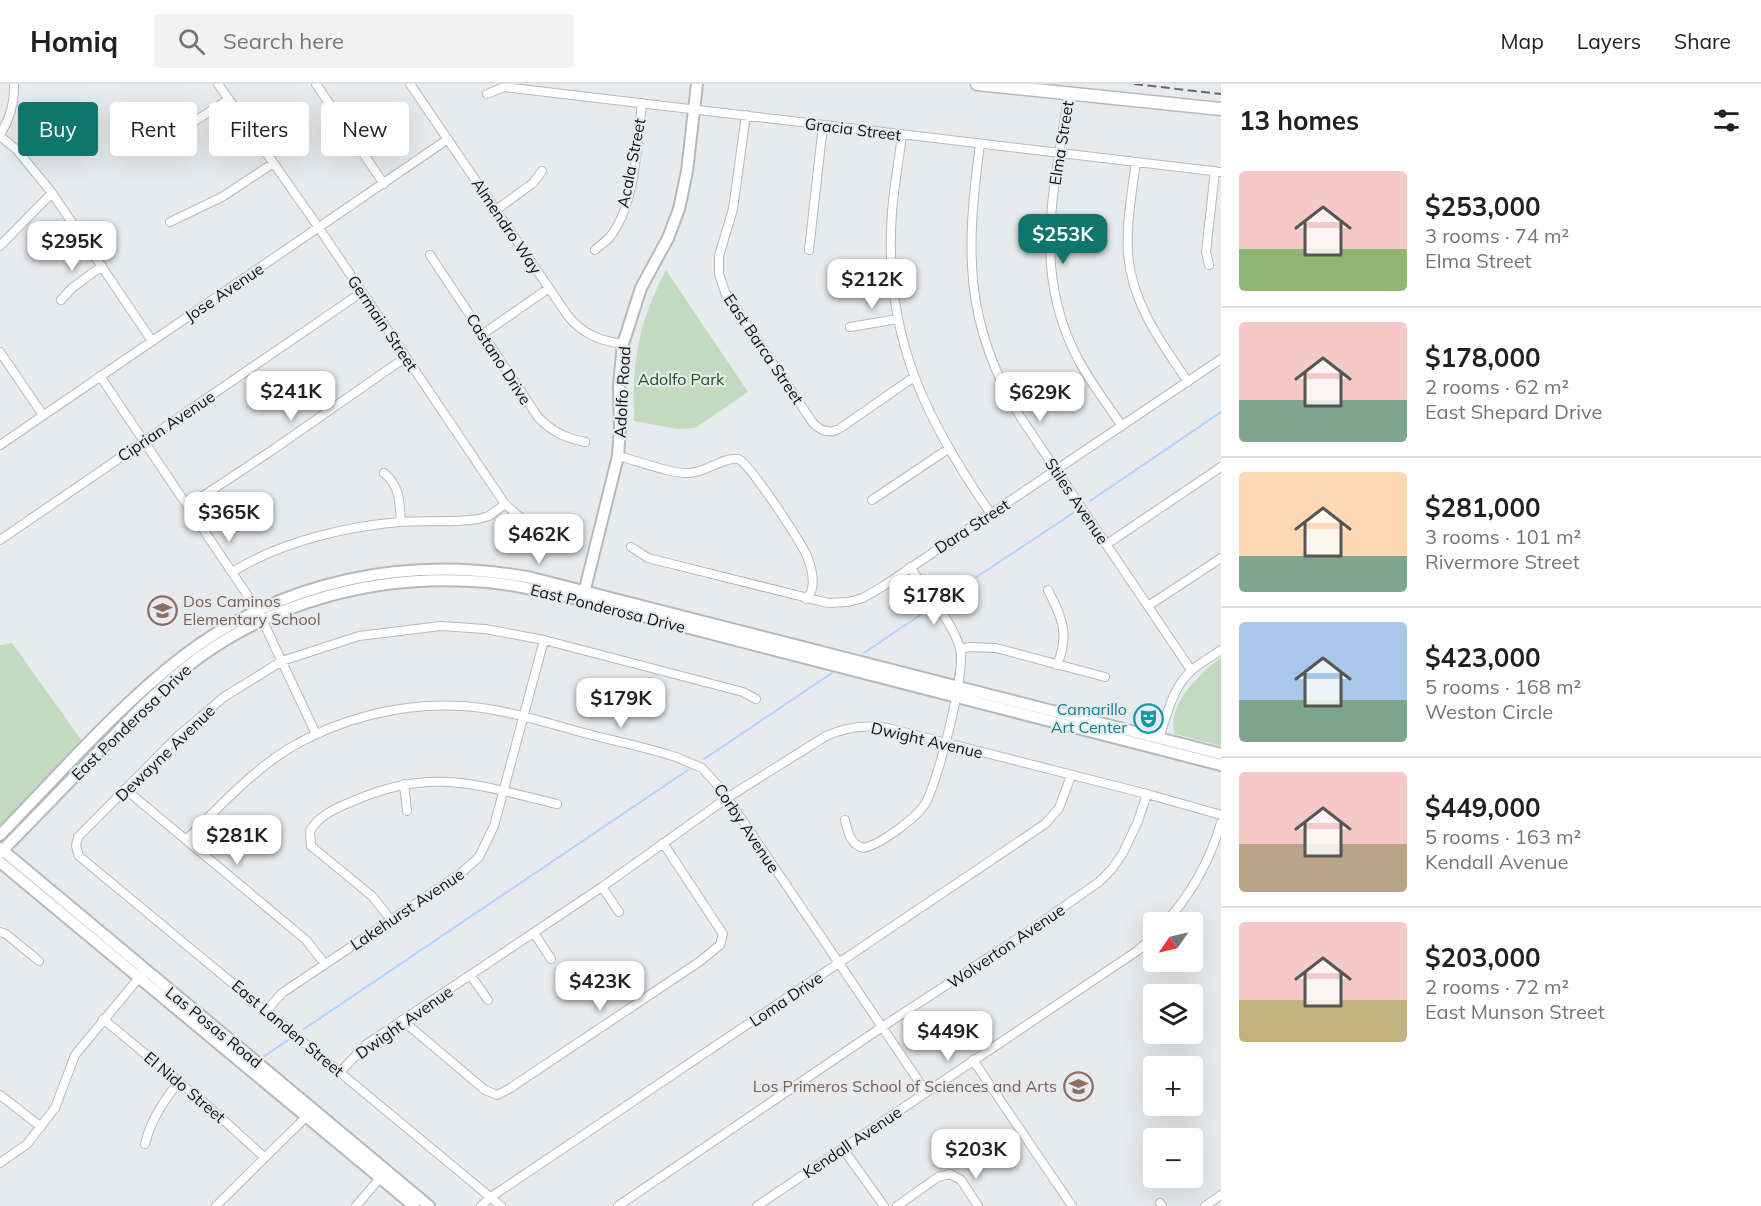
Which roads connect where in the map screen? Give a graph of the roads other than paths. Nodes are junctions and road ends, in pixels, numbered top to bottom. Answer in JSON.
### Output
{"nodes":[{"id":1,"x":14,"y":84,"type":"edge"},
{"id":2,"x":218,"y":84,"type":"edge"},
{"id":3,"x":316,"y":84,"type":"edge"},
{"id":4,"x":410,"y":84,"type":"edge"},
{"id":5,"x":697,"y":84,"type":"edge"},
{"id":6,"x":977,"y":84,"type":"edge"},
{"id":7,"x":1069,"y":93,"type":"junction"},
{"id":8,"x":487,"y":94,"type":"dead end"},
{"id":9,"x":229,"y":99,"type":"junction"},
{"id":10,"x":642,"y":103,"type":"junction"},
{"id":11,"x":694,"y":108,"type":"junction"},
{"id":12,"x":1221,"y":109,"type":"edge"},
{"id":13,"x":746,"y":115,"type":"junction"},
{"id":14,"x":197,"y":120,"type":"edge"},
{"id":15,"x":824,"y":125,"type":"junction"},
{"id":16,"x":902,"y":135,"type":"junction"},
{"id":17,"x":0,"y":136,"type":"edge"},
{"id":18,"x":448,"y":139,"type":"junction"},
{"id":19,"x":980,"y":144,"type":"junction"},
{"id":20,"x":1058,"y":154,"type":"junction"},
{"id":21,"x":1136,"y":162,"type":"junction"},
{"id":22,"x":272,"y":164,"type":"junction"},
{"id":23,"x":542,"y":171,"type":"dead end"},
{"id":24,"x":1218,"y":172,"type":"edge"},
{"id":25,"x":384,"y":184,"type":"junction"},
{"id":26,"x":52,"y":193,"type":"junction"},
{"id":27,"x":496,"y":210,"type":"junction"},
{"id":28,"x":170,"y":222,"type":"dead end"},
{"id":29,"x":319,"y":228,"type":"junction"},
{"id":30,"x":0,"y":246,"type":"edge"},
{"id":31,"x":595,"y":250,"type":"dead end"},
{"id":32,"x":809,"y":250,"type":"dead end"},
{"id":33,"x":430,"y":255,"type":"dead end"},
{"id":34,"x":1209,"y":265,"type":"dead end"},
{"id":35,"x":102,"y":266,"type":"junction"},
{"id":36,"x":549,"y":288,"type":"junction"},
{"id":37,"x":362,"y":292,"type":"junction"},
{"id":38,"x":61,"y":300,"type":"dead end"},
{"id":39,"x":898,"y":319,"type":"junction"},
{"id":40,"x":850,"y":327,"type":"dead end"},
{"id":41,"x":483,"y":334,"type":"junction"},
{"id":42,"x":152,"y":341,"type":"junction"},
{"id":43,"x":623,"y":344,"type":"junction"},
{"id":44,"x":0,"y":352,"type":"edge"},
{"id":45,"x":406,"y":357,"type":"junction"},
{"id":46,"x":1221,"y":359,"type":"edge"},
{"id":47,"x":100,"y":376,"type":"junction"},
{"id":48,"x":914,"y":377,"type":"junction"},
{"id":49,"x":1188,"y":382,"type":"junction"},
{"id":50,"x":43,"y":415,"type":"junction"},
{"id":51,"x":1122,"y":426,"type":"junction"},
{"id":52,"x":144,"y":440,"type":"junction"},
{"id":53,"x":585,"y":442,"type":"dead end"},
{"id":54,"x":0,"y":445,"type":"edge"},
{"id":55,"x":948,"y":449,"type":"junction"},
{"id":56,"x":618,"y":456,"type":"junction"},
{"id":57,"x":1221,"y":467,"type":"edge"},
{"id":58,"x":1057,"y":470,"type":"junction"},
{"id":59,"x":384,"y":473,"type":"dead end"},
{"id":60,"x":872,"y":500,"type":"dead end"},
{"id":61,"x":505,"y":504,"type":"junction"},
{"id":62,"x":188,"y":506,"type":"junction"},
{"id":63,"x":991,"y":514,"type":"junction"},
{"id":64,"x":401,"y":522,"type":"junction"},
{"id":65,"x":568,"y":529,"type":"dead end"},
{"id":66,"x":0,"y":540,"type":"edge"},
{"id":67,"x":1107,"y":544,"type":"junction"},
{"id":68,"x":632,"y":547,"type":"dead end"},
{"id":69,"x":1221,"y":558,"type":"edge"},
{"id":70,"x":910,"y":567,"type":"junction"},
{"id":71,"x":232,"y":572,"type":"junction"},
{"id":72,"x":1048,"y":590,"type":"dead end"},
{"id":73,"x":584,"y":595,"type":"junction"},
{"id":74,"x":806,"y":599,"type":"junction"},
{"id":75,"x":1148,"y":606,"type":"junction"},
{"id":76,"x":260,"y":616,"type":"junction"},
{"id":77,"x":543,"y":640,"type":"junction"},
{"id":78,"x":960,"y":649,"type":"junction"},
{"id":79,"x":1221,"y":650,"type":"edge"},
{"id":80,"x":282,"y":661,"type":"junction"},
{"id":81,"x":1057,"y":665,"type":"junction"},
{"id":82,"x":1191,"y":670,"type":"junction"},
{"id":83,"x":1105,"y":677,"type":"dead end"},
{"id":84,"x":957,"y":692,"type":"junction"},
{"id":85,"x":756,"y":699,"type":"dead end"},
{"id":86,"x":523,"y":717,"type":"junction"},
{"id":87,"x":316,"y":734,"type":"junction"},
{"id":88,"x":945,"y":743,"type":"junction"},
{"id":89,"x":1158,"y":743,"type":"junction"},
{"id":90,"x":1221,"y":754,"type":"edge"},
{"id":91,"x":1221,"y":765,"type":"edge"},
{"id":92,"x":1071,"y":776,"type":"junction"},
{"id":93,"x":404,"y":784,"type":"junction"},
{"id":94,"x":125,"y":789,"type":"junction"},
{"id":95,"x":504,"y":791,"type":"junction"},
{"id":96,"x":1147,"y":794,"type":"junction"},
{"id":97,"x":727,"y":798,"type":"junction"},
{"id":98,"x":557,"y":804,"type":"dead end"},
{"id":99,"x":407,"y":811,"type":"dead end"},
{"id":100,"x":1221,"y":815,"type":"edge"},
{"id":101,"x":845,"y":820,"type":"dead end"},
{"id":102,"x":1221,"y":823,"type":"edge"},
{"id":103,"x":0,"y":836,"type":"edge"},
{"id":104,"x":186,"y":840,"type":"junction"},
{"id":105,"x":663,"y":843,"type":"junction"},
{"id":106,"x":76,"y":849,"type":"joint"},
{"id":107,"x":1,"y":851,"type":"edge"},
{"id":108,"x":0,"y":862,"type":"edge"},
{"id":109,"x":602,"y":887,"type":"junction"},
{"id":110,"x":619,"y":912,"type":"dead end"},
{"id":111,"x":1174,"y":912,"type":"edge"},
{"id":112,"x":392,"y":921,"type":"junction"},
{"id":113,"x":0,"y":932,"type":"edge"},
{"id":114,"x":534,"y":933,"type":"junction"},
{"id":115,"x":1143,"y":946,"type":"edge"},
{"id":116,"x":551,"y":959,"type":"dead end"},
{"id":117,"x":39,"y":961,"type":"dead end"},
{"id":118,"x":839,"y":963,"type":"junction"},
{"id":119,"x":325,"y":964,"type":"junction"},
{"id":120,"x":141,"y":974,"type":"junction"},
{"id":121,"x":471,"y":976,"type":"junction"},
{"id":122,"x":488,"y":1000,"type":"dead end"},
{"id":123,"x":267,"y":1010,"type":"junction"},
{"id":124,"x":103,"y":1019,"type":"junction"},
{"id":125,"x":402,"y":1020,"type":"junction"},
{"id":126,"x":882,"y":1028,"type":"junction"},
{"id":127,"x":973,"y":1060,"type":"junction"},
{"id":128,"x":340,"y":1072,"type":"junction"},
{"id":129,"x":179,"y":1081,"type":"junction"},
{"id":130,"x":926,"y":1092,"type":"junction"},
{"id":131,"x":0,"y":1095,"type":"edge"},
{"id":132,"x":309,"y":1113,"type":"junction"},
{"id":133,"x":41,"y":1127,"type":"junction"},
{"id":134,"x":145,"y":1144,"type":"dead end"},
{"id":135,"x":843,"y":1149,"type":"junction"},
{"id":136,"x":264,"y":1157,"type":"junction"},
{"id":137,"x":0,"y":1163,"type":"edge"},
{"id":138,"x":380,"y":1178,"type":"junction"},
{"id":139,"x":1221,"y":1195,"type":"edge"},
{"id":140,"x":491,"y":1197,"type":"junction"},
{"id":141,"x":216,"y":1206,"type":"edge"},
{"id":142,"x":356,"y":1206,"type":"edge"},
{"id":143,"x":414,"y":1206,"type":"edge"},
{"id":144,"x":429,"y":1206,"type":"edge"},
{"id":145,"x":481,"y":1206,"type":"edge"},
{"id":146,"x":501,"y":1206,"type":"edge"},
{"id":147,"x":618,"y":1206,"type":"edge"},
{"id":148,"x":757,"y":1206,"type":"edge"},
{"id":149,"x":884,"y":1206,"type":"edge"},
{"id":150,"x":897,"y":1206,"type":"edge"},
{"id":151,"x":978,"y":1206,"type":"edge"},
{"id":152,"x":1072,"y":1206,"type":"edge"},
{"id":153,"x":1205,"y":1206,"type":"edge"}],
"edges":[{"from":1,"to":17,"type":"street"},
{"from":2,"to":9,"type":"street","name":"Germain Street"},
{"from":3,"to":25,"type":"street"},
{"from":4,"to":18,"type":"street","name":"Almendro Way"},
{"from":5,"to":11,"type":"main road","name":"Adolfo Road"},
{"from":6,"to":7,"type":"main road"},
{"from":7,"to":12,"type":"main road"},
{"from":7,"to":20,"type":"street","name":"Elma Street"},
{"from":8,"to":10,"type":"street","name":"Gracia Street"},
{"from":9,"to":14,"type":"street"},
{"from":9,"to":22,"type":"street","name":"Germain Street"},
{"from":10,"to":11,"type":"street","name":"Gracia Street"},
{"from":10,"to":31,"type":"street","name":"Acala Street"},
{"from":11,"to":13,"type":"street","name":"Gracia Street"},
{"from":11,"to":43,"type":"main road","name":"Adolfo Road"},
{"from":13,"to":15,"type":"street","name":"Gracia Street"},
{"from":13,"to":48,"type":"street","name":"East Barca Street"},
{"from":15,"to":16,"type":"street","name":"Gracia Street"},
{"from":15,"to":32,"type":"street"},
{"from":16,"to":19,"type":"street","name":"Gracia Street"},
{"from":16,"to":39,"type":"street"},
{"from":17,"to":26,"type":"street"},
{"from":18,"to":25,"type":"street","name":"Jose Avenue"},
{"from":18,"to":27,"type":"street","name":"Almendro Way"},
{"from":19,"to":20,"type":"street","name":"Gracia Street"},
{"from":19,"to":58,"type":"street","name":"Stiles Avenue"},
{"from":20,"to":21,"type":"street","name":"Gracia Street"},
{"from":20,"to":51,"type":"street","name":"Elma Street"},
{"from":21,"to":24,"type":"street","name":"Gracia Street"},
{"from":21,"to":49,"type":"street"},
{"from":22,"to":28,"type":"street"},
{"from":22,"to":29,"type":"street","name":"Germain Street"},
{"from":23,"to":27,"type":"street"},
{"from":24,"to":34,"type":"street"},
{"from":25,"to":29,"type":"street","name":"Jose Avenue"},
{"from":26,"to":30,"type":"street"},
{"from":26,"to":35,"type":"street"},
{"from":27,"to":36,"type":"street","name":"Almendro Way"},
{"from":29,"to":37,"type":"street","name":"Germain Street"},
{"from":29,"to":42,"type":"street","name":"Jose Avenue"},
{"from":33,"to":41,"type":"street","name":"Castano Drive"},
{"from":35,"to":38,"type":"street"},
{"from":35,"to":42,"type":"street"},
{"from":36,"to":41,"type":"street"},
{"from":36,"to":43,"type":"street","name":"Almendro Way"},
{"from":37,"to":45,"type":"street","name":"Germain Street"},
{"from":37,"to":52,"type":"street","name":"Ciprian Avenue"},
{"from":39,"to":40,"type":"street"},
{"from":39,"to":48,"type":"street"},
{"from":41,"to":53,"type":"street","name":"Castano Drive"},
{"from":42,"to":47,"type":"street","name":"Jose Avenue"},
{"from":43,"to":56,"type":"main road","name":"Adolfo Road"},
{"from":44,"to":50,"type":"street"},
{"from":45,"to":61,"type":"street","name":"Germain Street"},
{"from":45,"to":62,"type":"street"},
{"from":46,"to":49,"type":"street","name":"Dara Street"},
{"from":47,"to":50,"type":"street","name":"Jose Avenue"},
{"from":47,"to":52,"type":"street"},
{"from":48,"to":55,"type":"street"},
{"from":49,"to":51,"type":"street","name":"Dara Street"},
{"from":50,"to":54,"type":"street","name":"Jose Avenue"},
{"from":51,"to":58,"type":"street","name":"Dara Street"},
{"from":52,"to":62,"type":"street"},
{"from":52,"to":66,"type":"street","name":"Ciprian Avenue"},
{"from":55,"to":60,"type":"street"},
{"from":55,"to":63,"type":"street"},
{"from":56,"to":73,"type":"main road","name":"Adolfo Road"},
{"from":56,"to":74,"type":"street"},
{"from":57,"to":67,"type":"street"},
{"from":58,"to":63,"type":"street","name":"Dara Street"},
{"from":58,"to":67,"type":"street","name":"Stiles Avenue"},
{"from":59,"to":64,"type":"street"},
{"from":61,"to":64,"type":"street"},
{"from":61,"to":65,"type":"street","name":"Germain Street"},
{"from":62,"to":71,"type":"street"},
{"from":63,"to":70,"type":"street","name":"Dara Street"},
{"from":64,"to":71,"type":"street"},
{"from":67,"to":75,"type":"street","name":"Stiles Avenue"},
{"from":68,"to":74,"type":"street","name":"Dara Street"},
{"from":69,"to":75,"type":"street"},
{"from":70,"to":74,"type":"street","name":"Dara Street"},
{"from":70,"to":78,"type":"street"},
{"from":71,"to":76,"type":"street"},
{"from":72,"to":81,"type":"street"},
{"from":73,"to":76,"type":"main road","name":"East Ponderosa Drive"},
{"from":73,"to":84,"type":"main road","name":"East Ponderosa Drive"},
{"from":75,"to":82,"type":"street","name":"Stiles Avenue"},
{"from":76,"to":80,"type":"street"},
{"from":76,"to":103,"type":"main road","name":"East Ponderosa Drive"},
{"from":76,"to":107,"type":"main road","name":"East Ponderosa Drive"},
{"from":77,"to":80,"type":"street","name":"Dewayne Avenue"},
{"from":77,"to":85,"type":"street","name":"Dewayne Avenue"},
{"from":77,"to":86,"type":"street","name":"Lakehurst Avenue"},
{"from":78,"to":81,"type":"street"},
{"from":78,"to":84,"type":"street"},
{"from":79,"to":82,"type":"street"},
{"from":80,"to":87,"type":"street"},
{"from":80,"to":94,"type":"street","name":"Dewayne Avenue"},
{"from":81,"to":83,"type":"street"},
{"from":82,"to":89,"type":"street"},
{"from":84,"to":88,"type":"street"},
{"from":84,"to":89,"type":"main road","name":"East Ponderosa Drive"},
{"from":86,"to":87,"type":"street","name":"Corby Avenue"},
{"from":86,"to":95,"type":"street","name":"Lakehurst Avenue"},
{"from":86,"to":97,"type":"street","name":"Corby Avenue"},
{"from":87,"to":104,"type":"street","name":"Corby Avenue"},
{"from":88,"to":92,"type":"street","name":"Dwight Avenue"},
{"from":88,"to":97,"type":"street","name":"Dwight Avenue"},
{"from":88,"to":101,"type":"street"},
{"from":89,"to":90,"type":"main road","name":"East Ponderosa Drive"},
{"from":89,"to":91,"type":"main road","name":"East Ponderosa Drive"},
{"from":92,"to":96,"type":"street","name":"Dwight Avenue"},
{"from":92,"to":118,"type":"street","name":"Loma Drive"},
{"from":93,"to":95,"type":"street"},
{"from":93,"to":99,"type":"street"},
{"from":93,"to":112,"type":"street"},
{"from":94,"to":104,"type":"street"},
{"from":94,"to":106,"type":"street","name":"Dewayne Avenue"},
{"from":95,"to":98,"type":"street"},
{"from":95,"to":112,"type":"street","name":"Lakehurst Avenue"},
{"from":96,"to":100,"type":"street","name":"Dwight Avenue"},
{"from":96,"to":126,"type":"street","name":"Wolverton Avenue"},
{"from":97,"to":105,"type":"street","name":"Dwight Avenue"},
{"from":97,"to":118,"type":"street","name":"Corby Avenue"},
{"from":102,"to":111,"type":"street"},
{"from":104,"to":119,"type":"street"},
{"from":105,"to":109,"type":"street","name":"Dwight Avenue"},
{"from":105,"to":125,"type":"street"},
{"from":106,"to":123,"type":"street","name":"East Landen Street"},
{"from":107,"to":120,"type":"main road","name":"Las Posas Road"},
{"from":108,"to":120,"type":"main road","name":"Las Posas Road"},
{"from":109,"to":110,"type":"street"},
{"from":109,"to":114,"type":"street","name":"Dwight Avenue"},
{"from":112,"to":119,"type":"street","name":"Lakehurst Avenue"},
{"from":113,"to":117,"type":"street"},
{"from":114,"to":116,"type":"street"},
{"from":114,"to":121,"type":"street","name":"Dwight Avenue"},
{"from":115,"to":127,"type":"street","name":"Kendall Avenue"},
{"from":118,"to":126,"type":"street","name":"Corby Avenue"},
{"from":118,"to":140,"type":"street","name":"Loma Drive"},
{"from":119,"to":123,"type":"street","name":"Lakehurst Avenue"},
{"from":120,"to":124,"type":"street"},
{"from":120,"to":132,"type":"main road","name":"Las Posas Road"},
{"from":121,"to":122,"type":"street","name":"Dwight Avenue"},
{"from":121,"to":125,"type":"street","name":"Dwight Avenue"},
{"from":123,"to":128,"type":"street","name":"East Landen Street"},
{"from":124,"to":129,"type":"street","name":"El Nido Street"},
{"from":124,"to":133,"type":"street"},
{"from":125,"to":128,"type":"street","name":"Dwight Avenue"},
{"from":126,"to":130,"type":"street","name":"Corby Avenue"},
{"from":126,"to":147,"type":"street","name":"Wolverton Avenue"},
{"from":127,"to":130,"type":"street","name":"Kendall Avenue"},
{"from":127,"to":152,"type":"street"},
{"from":128,"to":140,"type":"street","name":"East Landen Street"},
{"from":129,"to":134,"type":"street"},
{"from":129,"to":136,"type":"street","name":"El Nido Street"},
{"from":130,"to":135,"type":"street","name":"Kendall Avenue"},
{"from":131,"to":133,"type":"street"},
{"from":132,"to":136,"type":"street"},
{"from":132,"to":138,"type":"main road","name":"Las Posas Road"},
{"from":132,"to":144,"type":"main road","name":"Las Posas Road"},
{"from":133,"to":137,"type":"street"},
{"from":135,"to":148,"type":"street","name":"Kendall Avenue"},
{"from":135,"to":149,"type":"street"},
{"from":136,"to":141,"type":"street"},
{"from":138,"to":142,"type":"street"},
{"from":138,"to":143,"type":"main road","name":"Las Posas Road"},
{"from":139,"to":153,"type":"street"},
{"from":140,"to":145,"type":"street","name":"Loma Drive"},
{"from":140,"to":146,"type":"street","name":"East Landen Street"},
{"from":150,"to":151,"type":"street"}]}
